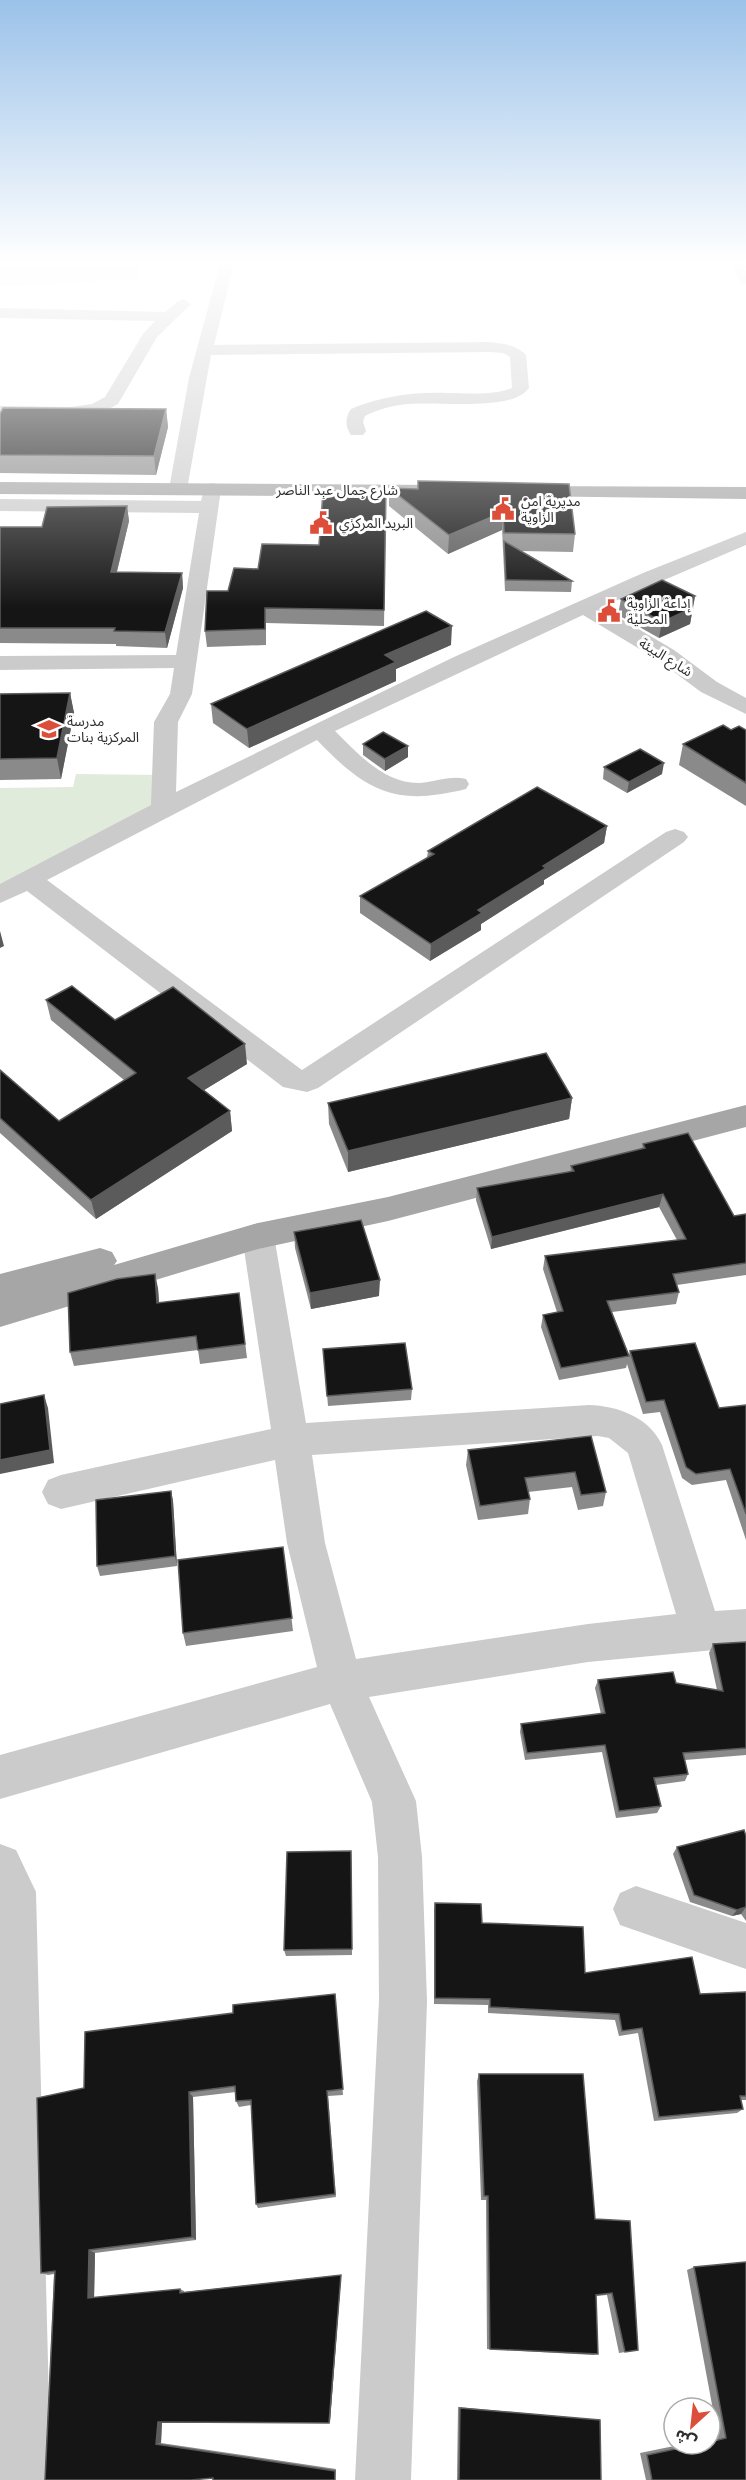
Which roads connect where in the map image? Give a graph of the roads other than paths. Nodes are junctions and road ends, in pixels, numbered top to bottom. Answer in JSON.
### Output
{"nodes":[{"id":1,"x":126,"y":376,"type":"edge"},
{"id":2,"x":199,"y":376,"type":"edge"},
{"id":3,"x":520,"y":376,"type":"edge"},
{"id":4,"x":0,"y":411,"type":"edge"},
{"id":5,"x":357,"y":431,"type":"dead end"},
{"id":6,"x":0,"y":481,"type":"edge"},
{"id":7,"x":179,"y":485,"type":"junction"},
{"id":8,"x":746,"y":485,"type":"edge"},
{"id":9,"x":0,"y":488,"type":"edge"},
{"id":10,"x":746,"y":494,"type":"edge"},
{"id":11,"x":211,"y":498,"type":"junction"},
{"id":12,"x":0,"y":505,"type":"edge"},
{"id":13,"x":746,"y":538,"type":"edge"},
{"id":14,"x":585,"y":607,"type":"junction"},
{"id":15,"x":563,"y":617,"type":"junction"},
{"id":16,"x":186,"y":661,"type":"junction"},
{"id":17,"x":0,"y":663,"type":"edge"},
{"id":18,"x":709,"y":687,"type":"junction"},
{"id":19,"x":746,"y":707,"type":"edge"},
{"id":20,"x":321,"y":731,"type":"junction"},
{"id":21,"x":457,"y":784,"type":"dead end"},
{"id":22,"x":163,"y":810,"type":"junction"},
{"id":23,"x":675,"y":837,"type":"dead end"},
{"id":24,"x":28,"y":879,"type":"junction"},
{"id":25,"x":0,"y":895,"type":"edge"},
{"id":26,"x":746,"y":1093,"type":"edge"},
{"id":27,"x":746,"y":1116,"type":"edge"},
{"id":28,"x":258,"y":1236,"type":"junction"},
{"id":29,"x":0,"y":1288,"type":"edge"},
{"id":30,"x":0,"y":1313,"type":"edge"},
{"id":31,"x":291,"y":1440,"type":"junction"},
{"id":32,"x":62,"y":1492,"type":"dead end"},
{"id":33,"x":746,"y":1628,"type":"edge"},
{"id":34,"x":701,"y":1631,"type":"junction"},
{"id":35,"x":340,"y":1681,"type":"junction"},
{"id":36,"x":0,"y":1777,"type":"edge"},
{"id":37,"x":0,"y":1866,"type":"edge"},
{"id":38,"x":636,"y":1909,"type":"dead end"},
{"id":39,"x":746,"y":1946,"type":"edge"},
{"id":40,"x":22,"y":2480,"type":"edge"},
{"id":41,"x":383,"y":2480,"type":"edge"}],
"edges":[{"from":1,"to":4,"type":"street"},
{"from":2,"to":7,"type":"street"},
{"from":3,"to":5,"type":"street"},
{"from":6,"to":7,"type":"main road","name":"شارع جمال عبد الناصر"},
{"from":7,"to":9,"type":"main road","name":"شارع جمال عبد الناصر"},
{"from":7,"to":11,"type":"main road","name":"شارع جمال عبد الناصر"},
{"from":7,"to":11,"type":"main road","name":"شارع جمال عبد الناصر"},
{"from":8,"to":10,"type":"main road"},
{"from":11,"to":12,"type":"street"},
{"from":11,"to":16,"type":"street"},
{"from":13,"to":14,"type":"street"},
{"from":14,"to":15,"type":"street"},
{"from":14,"to":18,"type":"street","name":"شارع البيئة"},
{"from":15,"to":18,"type":"street"},
{"from":15,"to":20,"type":"street"},
{"from":16,"to":17,"type":"street"},
{"from":16,"to":22,"type":"street"},
{"from":18,"to":19,"type":"street","name":"شارع البيئة"},
{"from":20,"to":21,"type":"street"},
{"from":20,"to":22,"type":"street"},
{"from":22,"to":24,"type":"street"},
{"from":23,"to":24,"type":"street"},
{"from":24,"to":25,"type":"street"},
{"from":26,"to":29,"type":"main road"},
{"from":27,"to":28,"type":"main road"},
{"from":28,"to":30,"type":"main road"},
{"from":28,"to":31,"type":"street"},
{"from":31,"to":32,"type":"street"},
{"from":31,"to":34,"type":"street"},
{"from":31,"to":35,"type":"street"},
{"from":33,"to":34,"type":"street"},
{"from":34,"to":35,"type":"street"},
{"from":35,"to":36,"type":"street"},
{"from":35,"to":41,"type":"street"},
{"from":37,"to":40,"type":"street"},
{"from":38,"to":39,"type":"street"}]}
